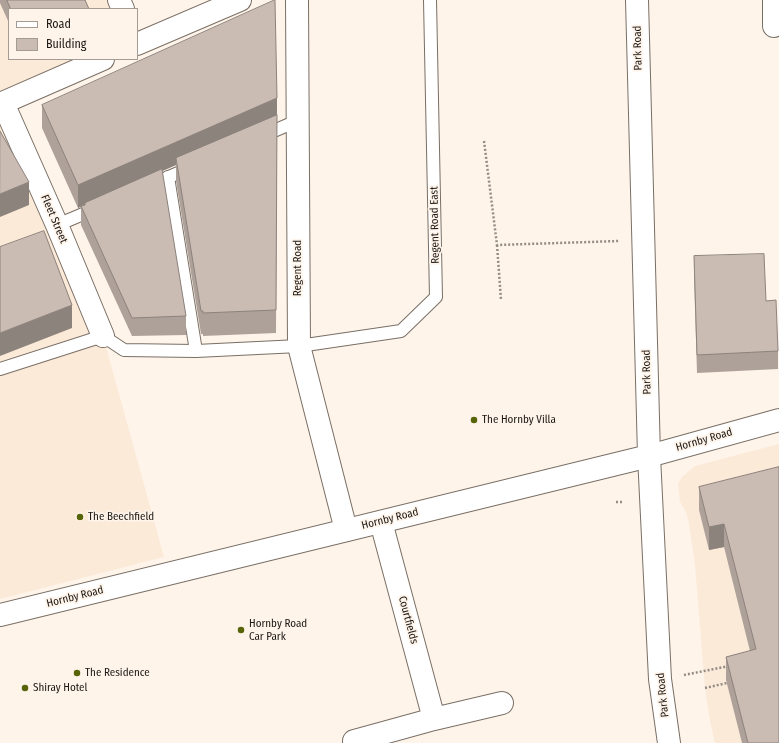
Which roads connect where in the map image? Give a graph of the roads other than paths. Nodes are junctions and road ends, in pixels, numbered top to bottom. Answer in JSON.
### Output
{"nodes":[{"id":1,"x":240,"y":0,"type":"edge"},
{"id":2,"x":296,"y":0,"type":"edge"},
{"id":3,"x":430,"y":0,"type":"edge"},
{"id":4,"x":637,"y":0,"type":"edge"},
{"id":5,"x":774,"y":0,"type":"edge"},
{"id":6,"x":774,"y":26,"type":"dead end"},
{"id":7,"x":138,"y":43,"type":"edge"},
{"id":8,"x":101,"y":60,"type":"edge"},
{"id":9,"x":1,"y":104,"type":"edge"},
{"id":10,"x":297,"y":121,"type":"junction"},
{"id":11,"x":248,"y":142,"type":"edge"},
{"id":12,"x":197,"y":164,"type":"edge"},
{"id":13,"x":168,"y":177,"type":"junction"},
{"id":14,"x":140,"y":189,"type":"edge"},
{"id":15,"x":104,"y":205,"type":"edge"},
{"id":16,"x":57,"y":225,"type":"junction"},
{"id":17,"x":103,"y":336,"type":"junction"},
{"id":18,"x":299,"y":346,"type":"junction"},
{"id":19,"x":196,"y":351,"type":"junction"},
{"id":20,"x":0,"y":368,"type":"edge"},
{"id":21,"x":779,"y":420,"type":"edge"},
{"id":22,"x":649,"y":456,"type":"junction"},
{"id":23,"x":382,"y":522,"type":"junction"},
{"id":24,"x":346,"y":530,"type":"junction"},
{"id":25,"x":0,"y":616,"type":"edge"},
{"id":26,"x":502,"y":703,"type":"dead end"},
{"id":27,"x":434,"y":719,"type":"junction"},
{"id":28,"x":354,"y":741,"type":"dead end"},
{"id":29,"x":669,"y":743,"type":"edge"}],
"edges":[{"from":1,"to":7,"type":"main road"},
{"from":2,"to":10,"type":"main road","name":"Regent Road"},
{"from":3,"to":18,"type":"lane","name":"Regent Road East"},
{"from":4,"to":22,"type":"main road","name":"Park Road"},
{"from":5,"to":6,"type":"main road"},
{"from":8,"to":9,"type":"main road"},
{"from":9,"to":16,"type":"main road","name":"Fleet Street"},
{"from":10,"to":11,"type":"lane"},
{"from":10,"to":18,"type":"main road","name":"Regent Road"},
{"from":12,"to":13,"type":"lane"},
{"from":13,"to":14,"type":"lane"},
{"from":13,"to":19,"type":"lane"},
{"from":15,"to":16,"type":"lane"},
{"from":16,"to":17,"type":"main road","name":"Fleet Street"},
{"from":17,"to":19,"type":"lane","name":"Regent Road East"},
{"from":17,"to":20,"type":"lane"},
{"from":18,"to":19,"type":"lane","name":"Regent Road East"},
{"from":18,"to":24,"type":"main road","name":"Regent Road"},
{"from":21,"to":22,"type":"main road","name":"Hornby Road"},
{"from":22,"to":23,"type":"main road","name":"Hornby Road"},
{"from":22,"to":29,"type":"main road","name":"Park Road"},
{"from":23,"to":24,"type":"main road","name":"Hornby Road"},
{"from":23,"to":27,"type":"main road","name":"Courtfields"},
{"from":24,"to":25,"type":"main road","name":"Hornby Road"},
{"from":26,"to":27,"type":"main road"},
{"from":27,"to":28,"type":"main road"}]}
